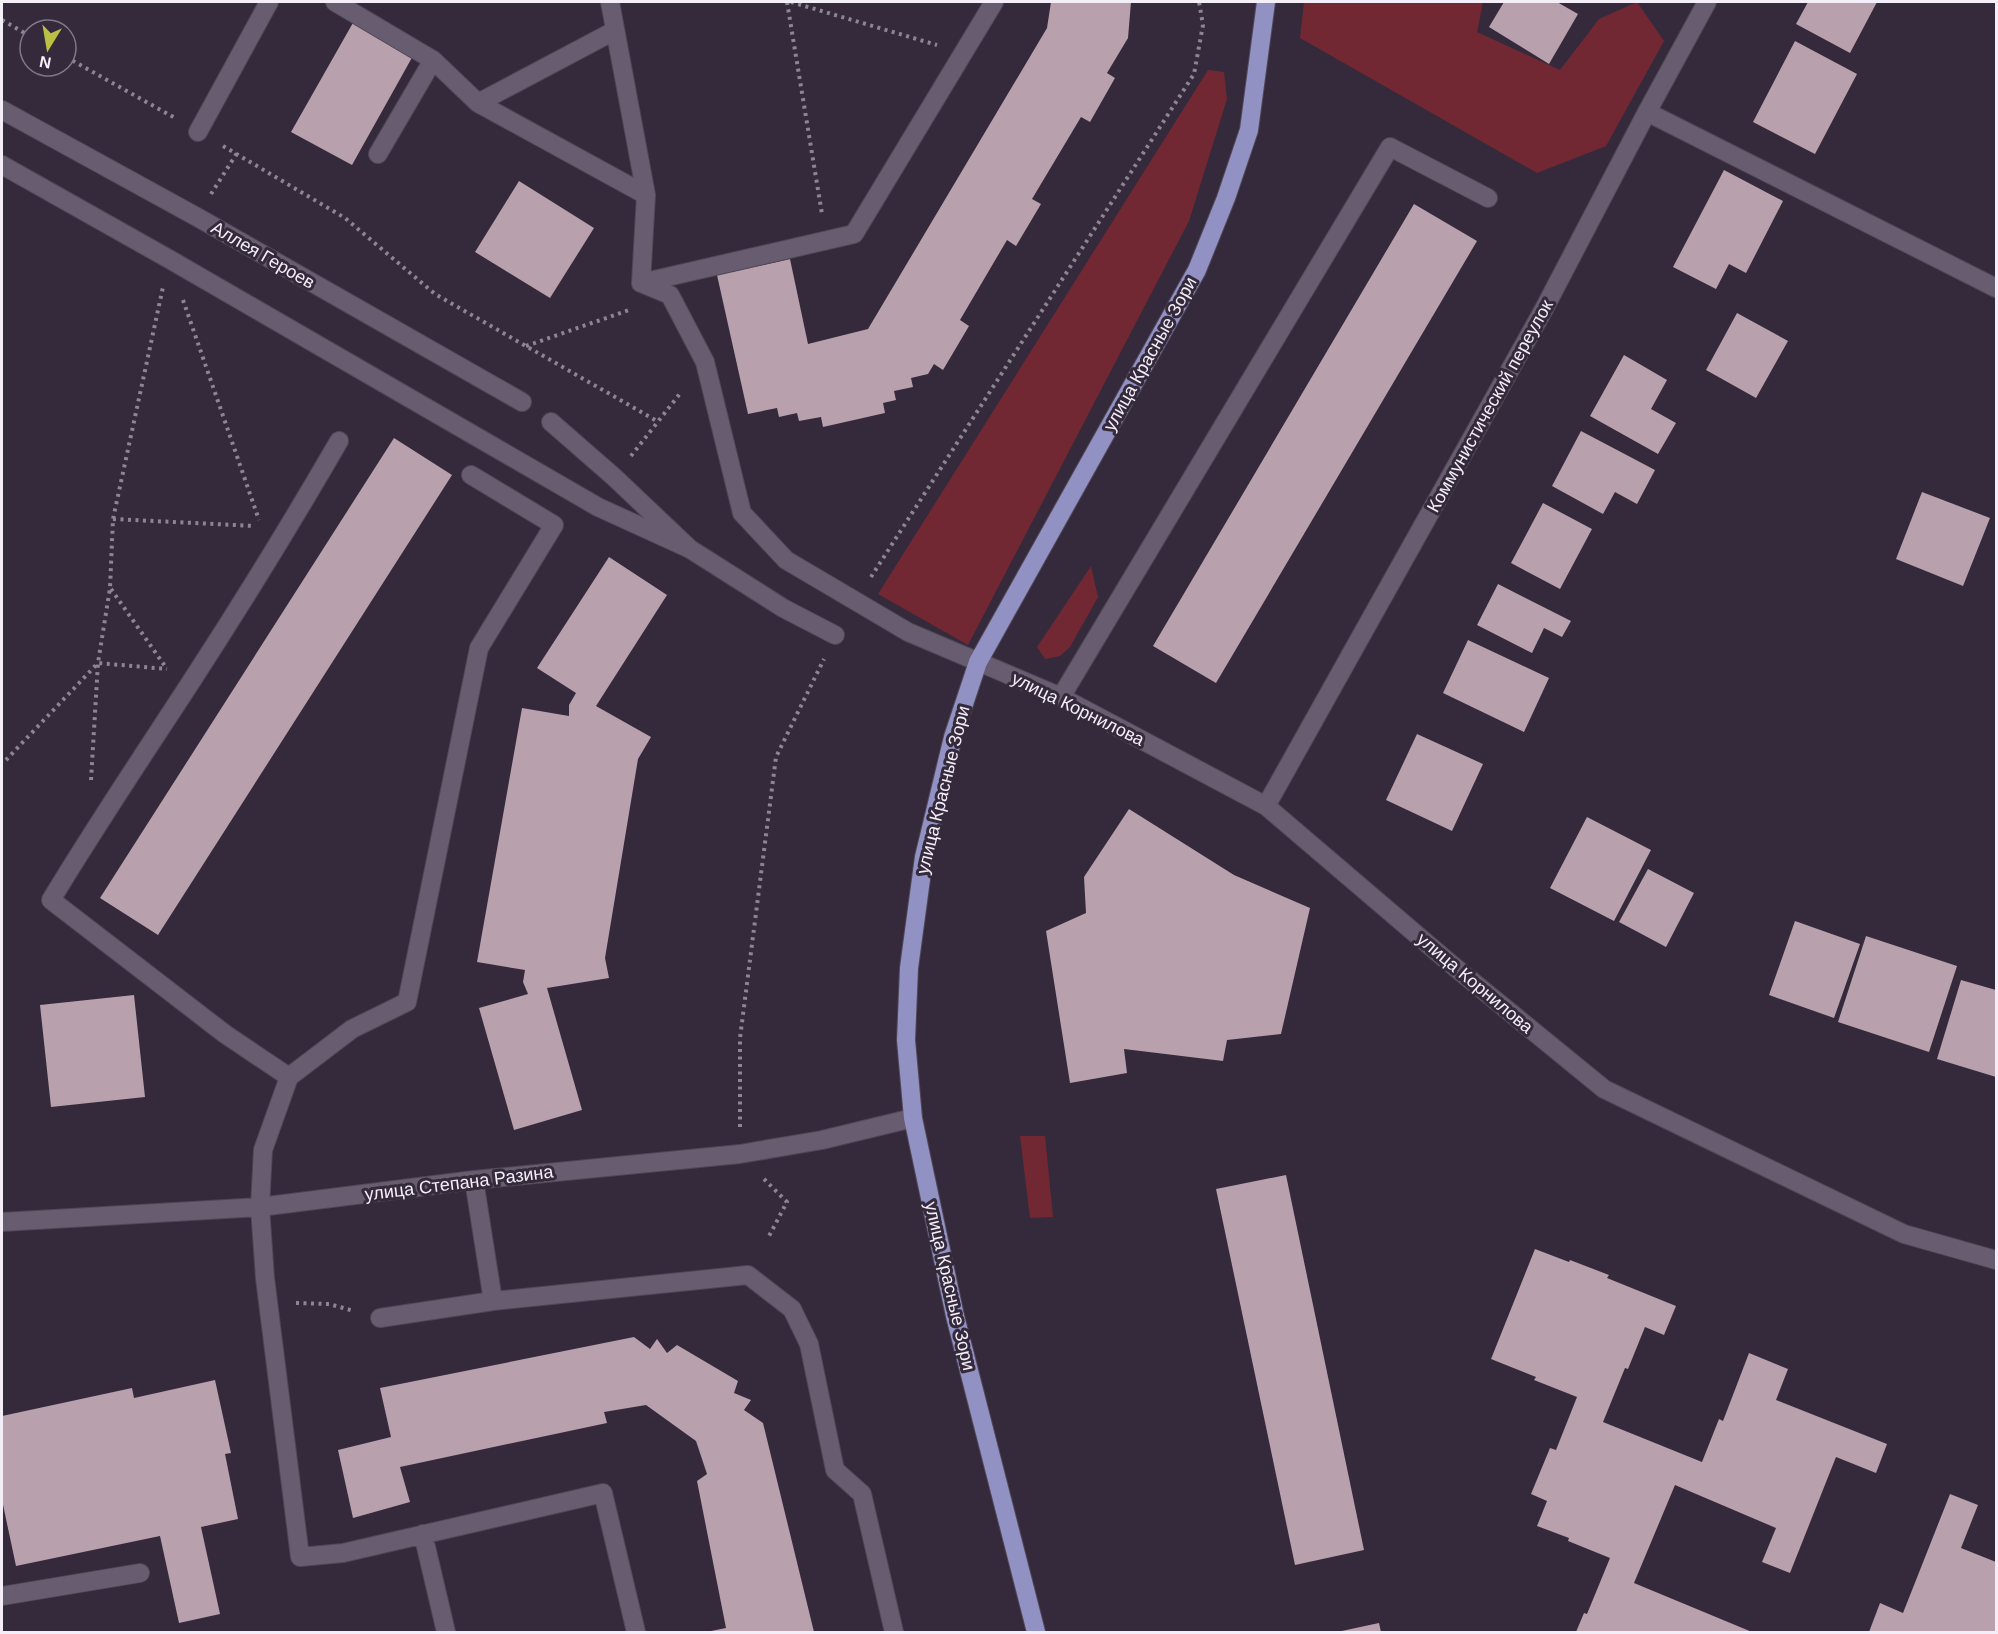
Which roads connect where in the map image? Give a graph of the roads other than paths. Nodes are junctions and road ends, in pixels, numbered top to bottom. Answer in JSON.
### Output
{"nodes":[{"id":1,"x":269,"y":2,"type":"edge"},
{"id":2,"x":335,"y":2,"type":"edge"},
{"id":3,"x":610,"y":2,"type":"edge"},
{"id":4,"x":994,"y":2,"type":"edge"},
{"id":5,"x":1266,"y":2,"type":"edge"},
{"id":6,"x":1707,"y":2,"type":"edge"},
{"id":7,"x":614,"y":31,"type":"junction"},
{"id":8,"x":432,"y":60,"type":"junction"},
{"id":9,"x":478,"y":103,"type":"junction"},
{"id":10,"x":2,"y":110,"type":"edge"},
{"id":11,"x":1647,"y":112,"type":"junction"},
{"id":12,"x":198,"y":132,"type":"road end"},
{"id":13,"x":378,"y":154,"type":"dead end"},
{"id":14,"x":2,"y":165,"type":"edge"},
{"id":15,"x":646,"y":195,"type":"junction"},
{"id":16,"x":1488,"y":198,"type":"dead end"},
{"id":17,"x":641,"y":283,"type":"junction"},
{"id":18,"x":1996,"y":288,"type":"edge"},
{"id":19,"x":522,"y":402,"type":"dead end"},
{"id":20,"x":551,"y":422,"type":"dead end"},
{"id":21,"x":339,"y":441,"type":"dead end"},
{"id":22,"x":471,"y":475,"type":"dead end"},
{"id":23,"x":690,"y":549,"type":"junction"},
{"id":24,"x":835,"y":635,"type":"dead end"},
{"id":25,"x":978,"y":662,"type":"junction"},
{"id":26,"x":1061,"y":697,"type":"junction"},
{"id":27,"x":1266,"y":806,"type":"junction"},
{"id":28,"x":289,"y":1077,"type":"junction"},
{"id":29,"x":913,"y":1118,"type":"junction"},
{"id":30,"x":474,"y":1180,"type":"junction"},
{"id":31,"x":260,"y":1207,"type":"junction"},
{"id":32,"x":2,"y":1222,"type":"edge"},
{"id":33,"x":1996,"y":1260,"type":"edge"},
{"id":34,"x":493,"y":1301,"type":"junction"},
{"id":35,"x":381,"y":1318,"type":"road end"},
{"id":36,"x":423,"y":1534,"type":"junction"},
{"id":37,"x":140,"y":1573,"type":"dead end"},
{"id":38,"x":2,"y":1596,"type":"edge"},
{"id":39,"x":446,"y":1632,"type":"edge"},
{"id":40,"x":636,"y":1632,"type":"edge"},
{"id":41,"x":894,"y":1632,"type":"edge"},
{"id":42,"x":1036,"y":1632,"type":"edge"}],
"edges":[{"from":1,"to":12,"type":"street"},
{"from":2,"to":8,"type":"street"},
{"from":3,"to":7,"type":"street"},
{"from":4,"to":17,"type":"street"},
{"from":5,"to":25,"type":"main road","name":"улица Красные Зори"},
{"from":6,"to":11,"type":"street","name":"Коммунистический переулок"},
{"from":7,"to":9,"type":"street"},
{"from":7,"to":15,"type":"street"},
{"from":8,"to":9,"type":"street"},
{"from":8,"to":13,"type":"street"},
{"from":9,"to":15,"type":"street"},
{"from":10,"to":19,"type":"street","name":"Аллея Героев"},
{"from":11,"to":18,"type":"street"},
{"from":11,"to":27,"type":"street","name":"Коммунистический переулок"},
{"from":14,"to":23,"type":"street"},
{"from":15,"to":17,"type":"street"},
{"from":16,"to":26,"type":"street"},
{"from":17,"to":25,"type":"street","name":"улица Корнилова"},
{"from":20,"to":23,"type":"street"},
{"from":21,"to":28,"type":"street"},
{"from":22,"to":28,"type":"street"},
{"from":23,"to":24,"type":"street"},
{"from":25,"to":26,"type":"street","name":"улица Корнилова"},
{"from":25,"to":29,"type":"main road","name":"улица Красные Зори"},
{"from":26,"to":27,"type":"street","name":"улица Корнилова"},
{"from":27,"to":33,"type":"street","name":"улица Корнилова"},
{"from":28,"to":31,"type":"street"},
{"from":29,"to":30,"type":"street","name":"улица Степана Разина"},
{"from":29,"to":42,"type":"main road","name":"улица Красные Зори"},
{"from":30,"to":31,"type":"street","name":"улица Степана Разина"},
{"from":30,"to":34,"type":"street"},
{"from":31,"to":32,"type":"street","name":"улица Степана Разина"},
{"from":31,"to":36,"type":"street"},
{"from":34,"to":35,"type":"street"},
{"from":34,"to":41,"type":"street"},
{"from":36,"to":39,"type":"street"},
{"from":36,"to":40,"type":"street"},
{"from":37,"to":38,"type":"street"}]}
